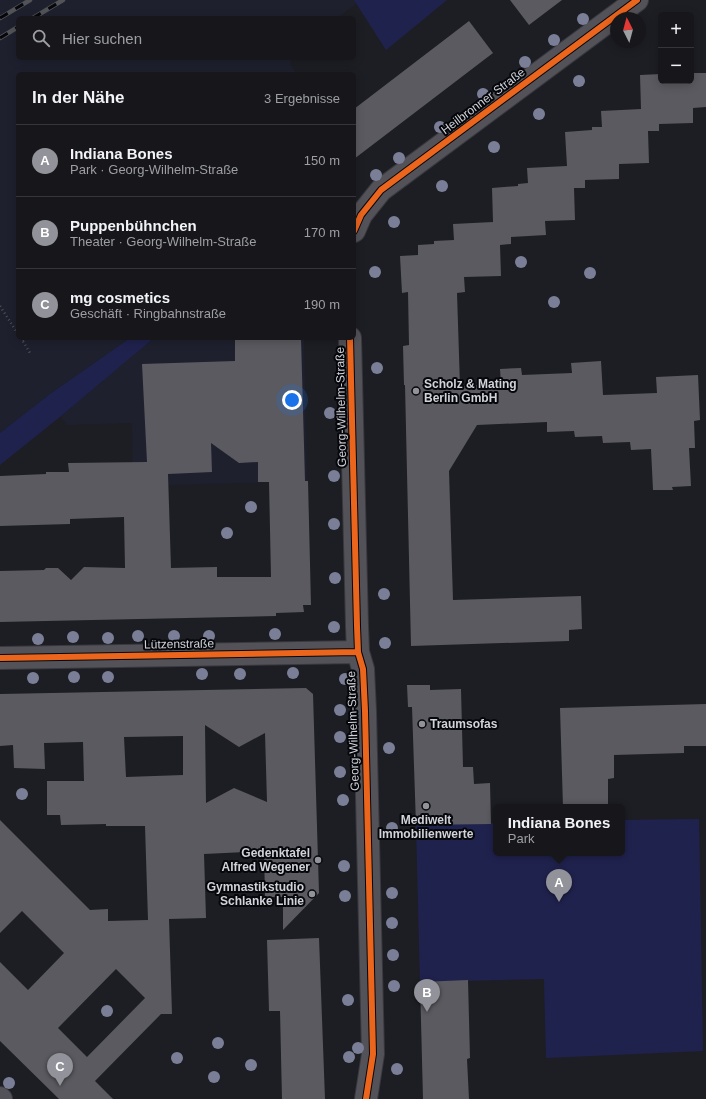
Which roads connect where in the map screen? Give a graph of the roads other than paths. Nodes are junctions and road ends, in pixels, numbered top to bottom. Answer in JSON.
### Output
{"nodes":[{"id":1,"x":637,"y":0,"type":"edge"},
{"id":2,"x":356,"y":226,"type":"edge"},
{"id":3,"x":350,"y":340,"type":"edge"},
{"id":4,"x":358,"y":652,"type":"junction"},
{"id":5,"x":0,"y":658,"type":"edge"},
{"id":6,"x":366,"y":1099,"type":"edge"}],
"edges":[{"from":1,"to":2,"type":"street","name":"Heilbronner Straße"},
{"from":3,"to":4,"type":"street","name":"Georg-Wilhelm-Straße"},
{"from":4,"to":5,"type":"street","name":"Lützenstraße"},
{"from":4,"to":6,"type":"street","name":"Georg-Wilhelm-Straße"}]}
